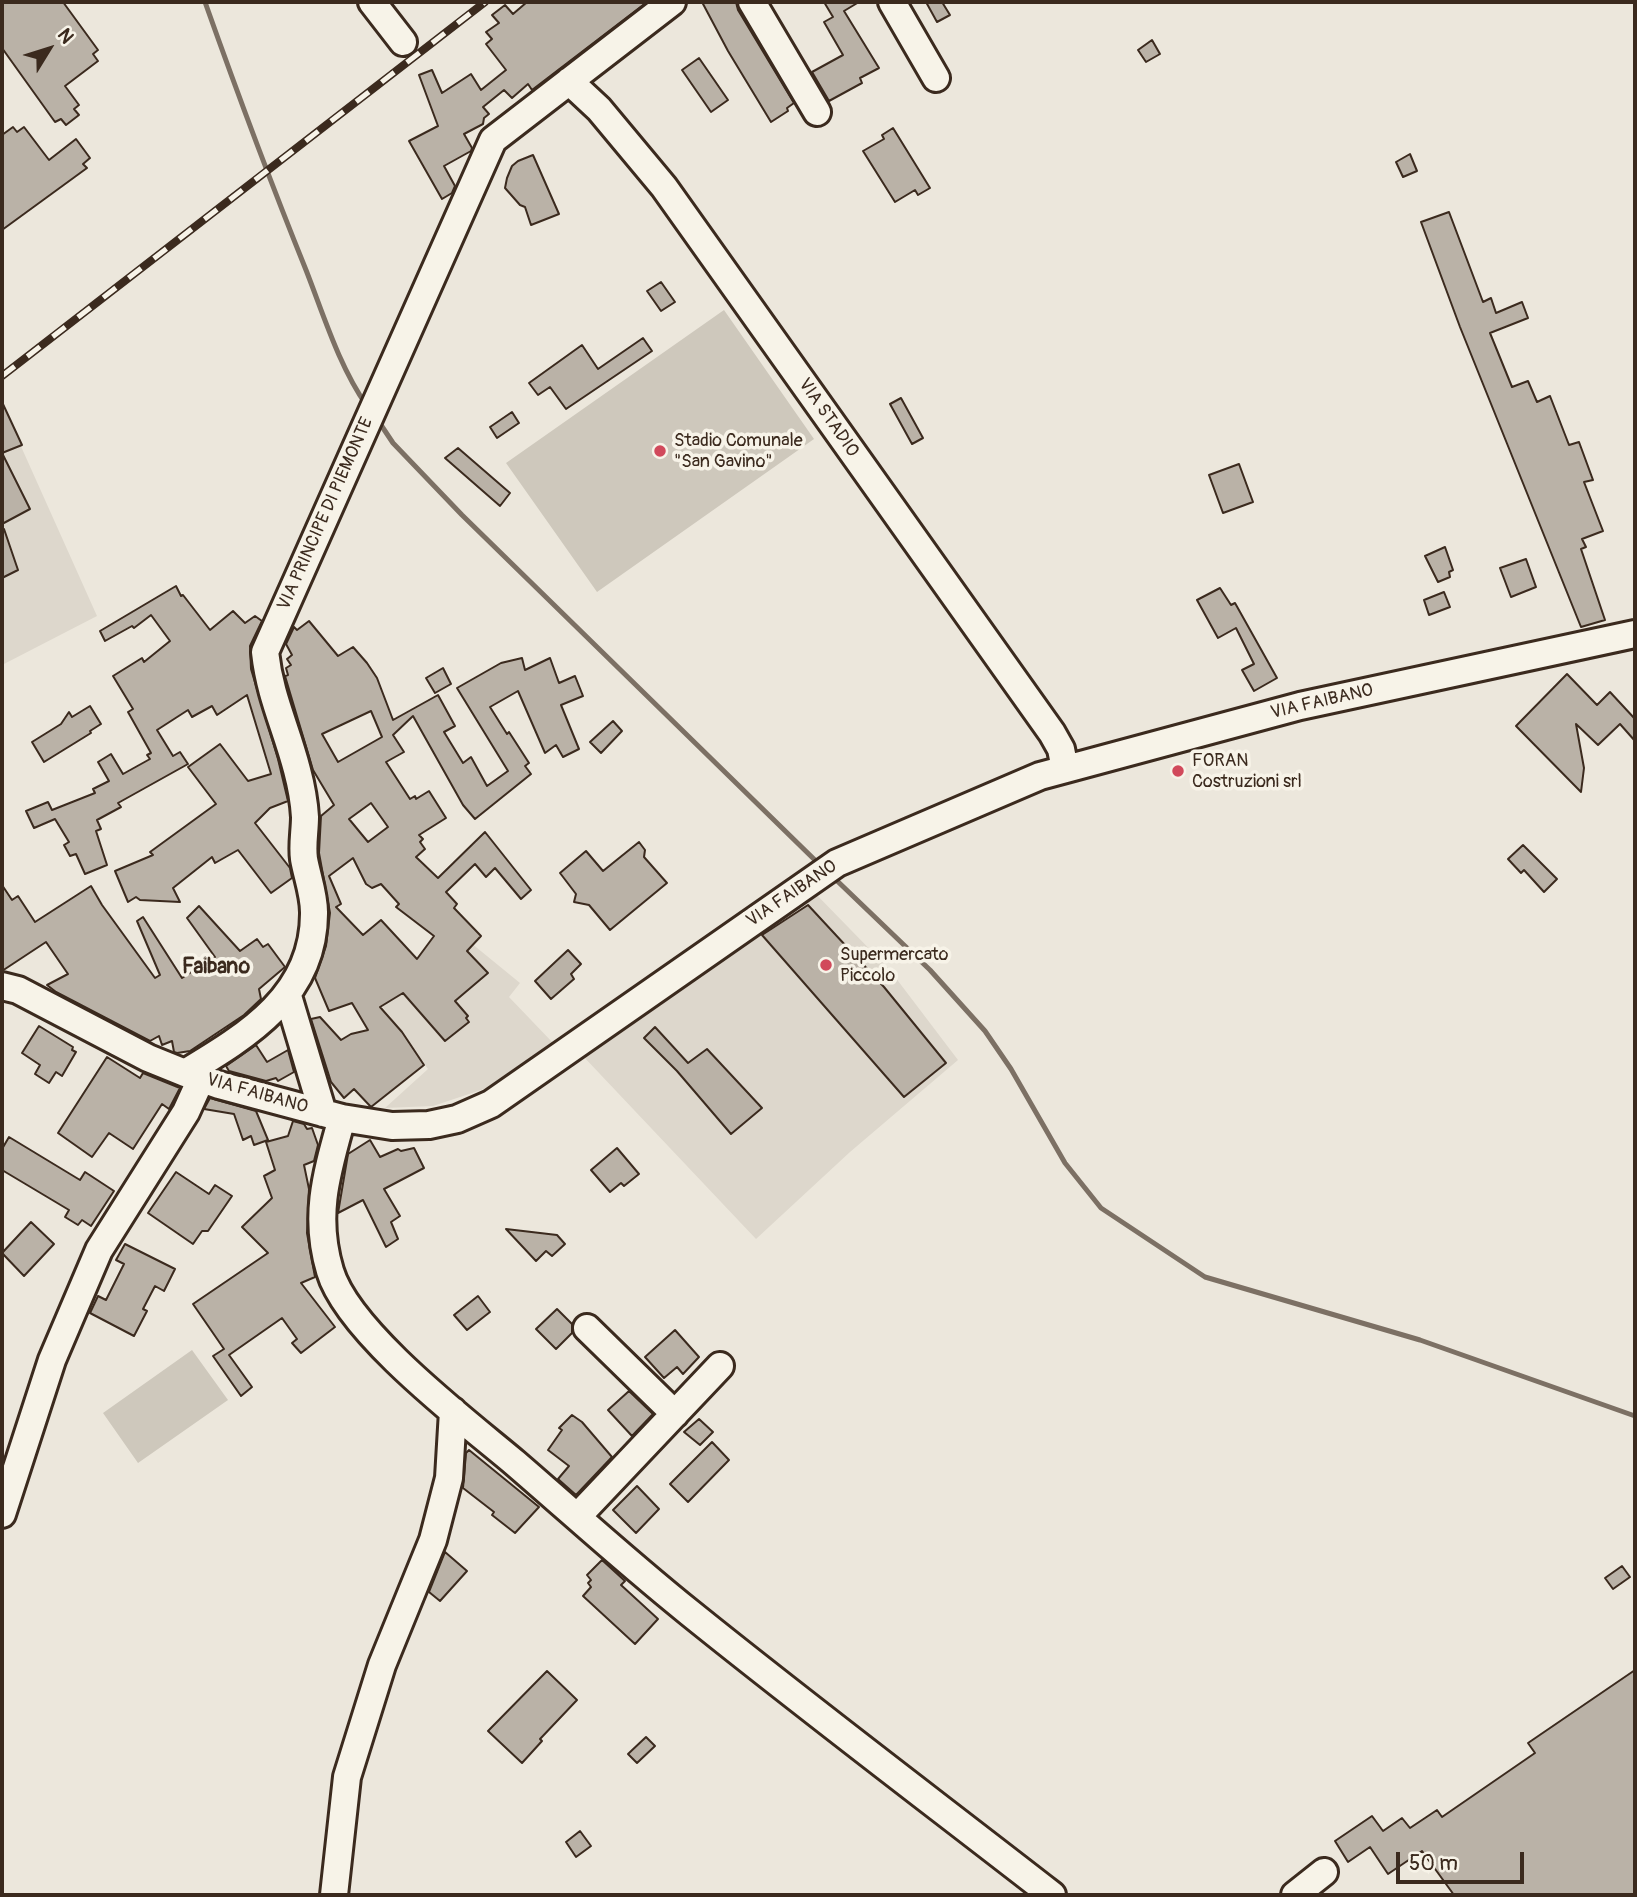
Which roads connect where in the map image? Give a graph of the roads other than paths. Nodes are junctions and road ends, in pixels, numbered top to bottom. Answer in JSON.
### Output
{"nodes":[{"id":1,"x":372,"y":2,"type":"edge"},
{"id":2,"x":672,"y":2,"type":"edge"},
{"id":3,"x":752,"y":2,"type":"edge"},
{"id":4,"x":892,"y":2,"type":"edge"},
{"id":5,"x":402,"y":41,"type":"dead end"},
{"id":6,"x":936,"y":78,"type":"dead end"},
{"id":7,"x":569,"y":81,"type":"junction"},
{"id":8,"x":817,"y":112,"type":"dead end"},
{"id":9,"x":1635,"y":634,"type":"edge"},
{"id":10,"x":1065,"y":769,"type":"junction"},
{"id":11,"x":2,"y":986,"type":"edge"},
{"id":12,"x":288,"y":996,"type":"junction"},
{"id":13,"x":193,"y":1076,"type":"junction"},
{"id":14,"x":333,"y":1115,"type":"junction"},
{"id":15,"x":587,"y":1328,"type":"dead end"},
{"id":16,"x":720,"y":1366,"type":"dead end"},
{"id":17,"x":453,"y":1411,"type":"junction"},
{"id":18,"x":675,"y":1413,"type":"junction"},
{"id":19,"x":2,"y":1514,"type":"edge"},
{"id":20,"x":577,"y":1517,"type":"junction"},
{"id":21,"x":1324,"y":1872,"type":"dead end"},
{"id":22,"x":334,"y":1895,"type":"edge"},
{"id":23,"x":1052,"y":1895,"type":"edge"},
{"id":24,"x":1295,"y":1895,"type":"edge"}],
"edges":[{"from":1,"to":5,"type":"street"},
{"from":2,"to":7,"type":"street","name":"VIA PRINCIPE DI PIEMONTE"},
{"from":3,"to":8,"type":"street"},
{"from":4,"to":6,"type":"street"},
{"from":7,"to":10,"type":"street","name":"VIA STADIO"},
{"from":7,"to":12,"type":"street","name":"VIA PRINCIPE DI PIEMONTE"},
{"from":9,"to":10,"type":"street","name":"VIA FAIBANO"},
{"from":10,"to":14,"type":"street","name":"VIA FAIBANO"},
{"from":11,"to":13,"type":"street","name":"VIA FAIBANO"},
{"from":12,"to":13,"type":"street","name":"VIA PRINCIPE DI PIEMONTE"},
{"from":12,"to":14,"type":"street"},
{"from":13,"to":14,"type":"street","name":"VIA FAIBANO"},
{"from":13,"to":19,"type":"street"},
{"from":14,"to":17,"type":"street"},
{"from":15,"to":18,"type":"street"},
{"from":16,"to":18,"type":"street"},
{"from":17,"to":20,"type":"street"},
{"from":17,"to":22,"type":"street"},
{"from":18,"to":20,"type":"street"},
{"from":20,"to":23,"type":"street"},
{"from":21,"to":24,"type":"street"}]}
